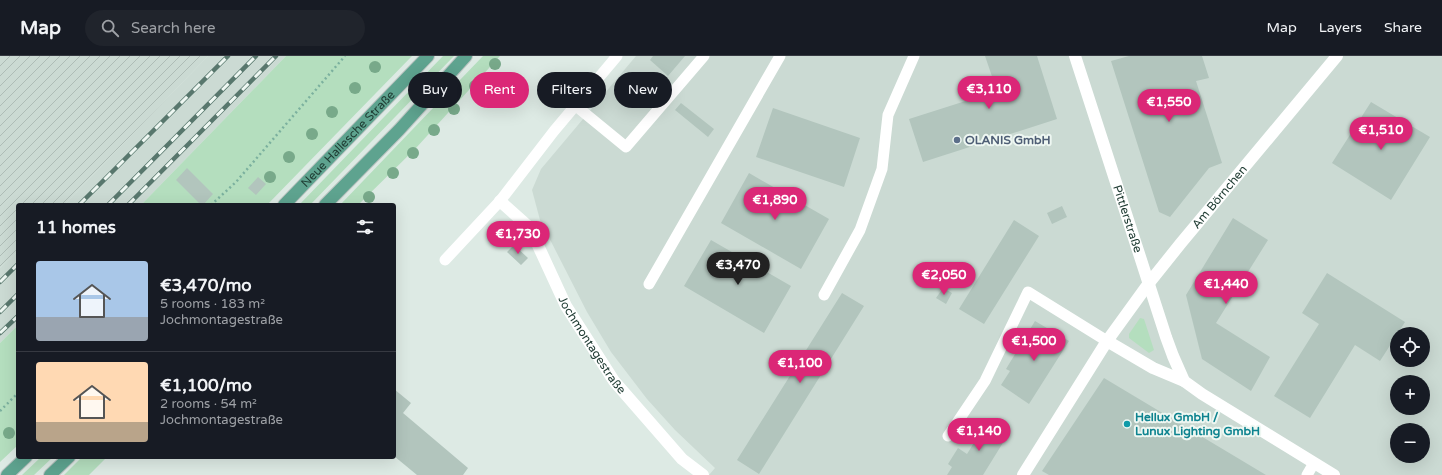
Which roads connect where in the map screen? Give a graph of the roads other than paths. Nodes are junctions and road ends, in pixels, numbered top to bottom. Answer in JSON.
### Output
{"nodes":[{"id":1,"x":428,"y":56,"type":"edge"},
{"id":2,"x":466,"y":56,"type":"edge"},
{"id":3,"x":618,"y":56,"type":"edge"},
{"id":4,"x":704,"y":56,"type":"edge"},
{"id":5,"x":780,"y":56,"type":"edge"},
{"id":6,"x":914,"y":56,"type":"edge"},
{"id":7,"x":1075,"y":56,"type":"edge"},
{"id":8,"x":1337,"y":56,"type":"edge"},
{"id":9,"x":605,"y":72,"type":"edge"},
{"id":10,"x":574,"y":108,"type":"edge"},
{"id":11,"x":578,"y":108,"type":"edge"},
{"id":12,"x":500,"y":201,"type":"junction"},
{"id":13,"x":286,"y":203,"type":"edge"},
{"id":14,"x":327,"y":203,"type":"edge"},
{"id":15,"x":445,"y":260,"type":"dead end"},
{"id":16,"x":1149,"y":283,"type":"junction"},
{"id":17,"x":649,"y":284,"type":"dead end"},
{"id":18,"x":824,"y":295,"type":"dead end"},
{"id":19,"x":1107,"y":341,"type":"junction"},
{"id":20,"x":1184,"y":381,"type":"junction"},
{"id":21,"x":948,"y":436,"type":"dead end"},
{"id":22,"x":24,"y":459,"type":"edge"},
{"id":23,"x":67,"y":459,"type":"edge"},
{"id":24,"x":1314,"y":463,"type":"junction"},
{"id":25,"x":7,"y":475,"type":"edge"},
{"id":26,"x":50,"y":475,"type":"edge"},
{"id":27,"x":703,"y":475,"type":"edge"},
{"id":28,"x":1022,"y":475,"type":"edge"},
{"id":29,"x":1307,"y":475,"type":"edge"},
{"id":30,"x":1334,"y":475,"type":"edge"}],
"edges":[{"from":1,"to":13,"type":"main road","name":"Neue Hallesche Straße"},
{"from":2,"to":14,"type":"main road"},
{"from":3,"to":9,"type":"lane"},
{"from":4,"to":11,"type":"lane"},
{"from":5,"to":17,"type":"lane"},
{"from":6,"to":18,"type":"lane"},
{"from":7,"to":16,"type":"street","name":"Pittlerstraße"},
{"from":8,"to":16,"type":"street","name":"Am Börnchen"},
{"from":10,"to":12,"type":"lane"},
{"from":12,"to":15,"type":"lane"},
{"from":12,"to":27,"type":"street","name":"Jochmontagestraße"},
{"from":16,"to":19,"type":"street","name":"Am Börnchen"},
{"from":16,"to":20,"type":"street","name":"Pittlerstraße"},
{"from":19,"to":20,"type":"street"},
{"from":19,"to":21,"type":"lane"},
{"from":19,"to":28,"type":"street","name":"Am Börnchen"},
{"from":20,"to":24,"type":"street"},
{"from":22,"to":25,"type":"main road"},
{"from":23,"to":26,"type":"main road"},
{"from":24,"to":29,"type":"lane"},
{"from":24,"to":30,"type":"street"}]}
